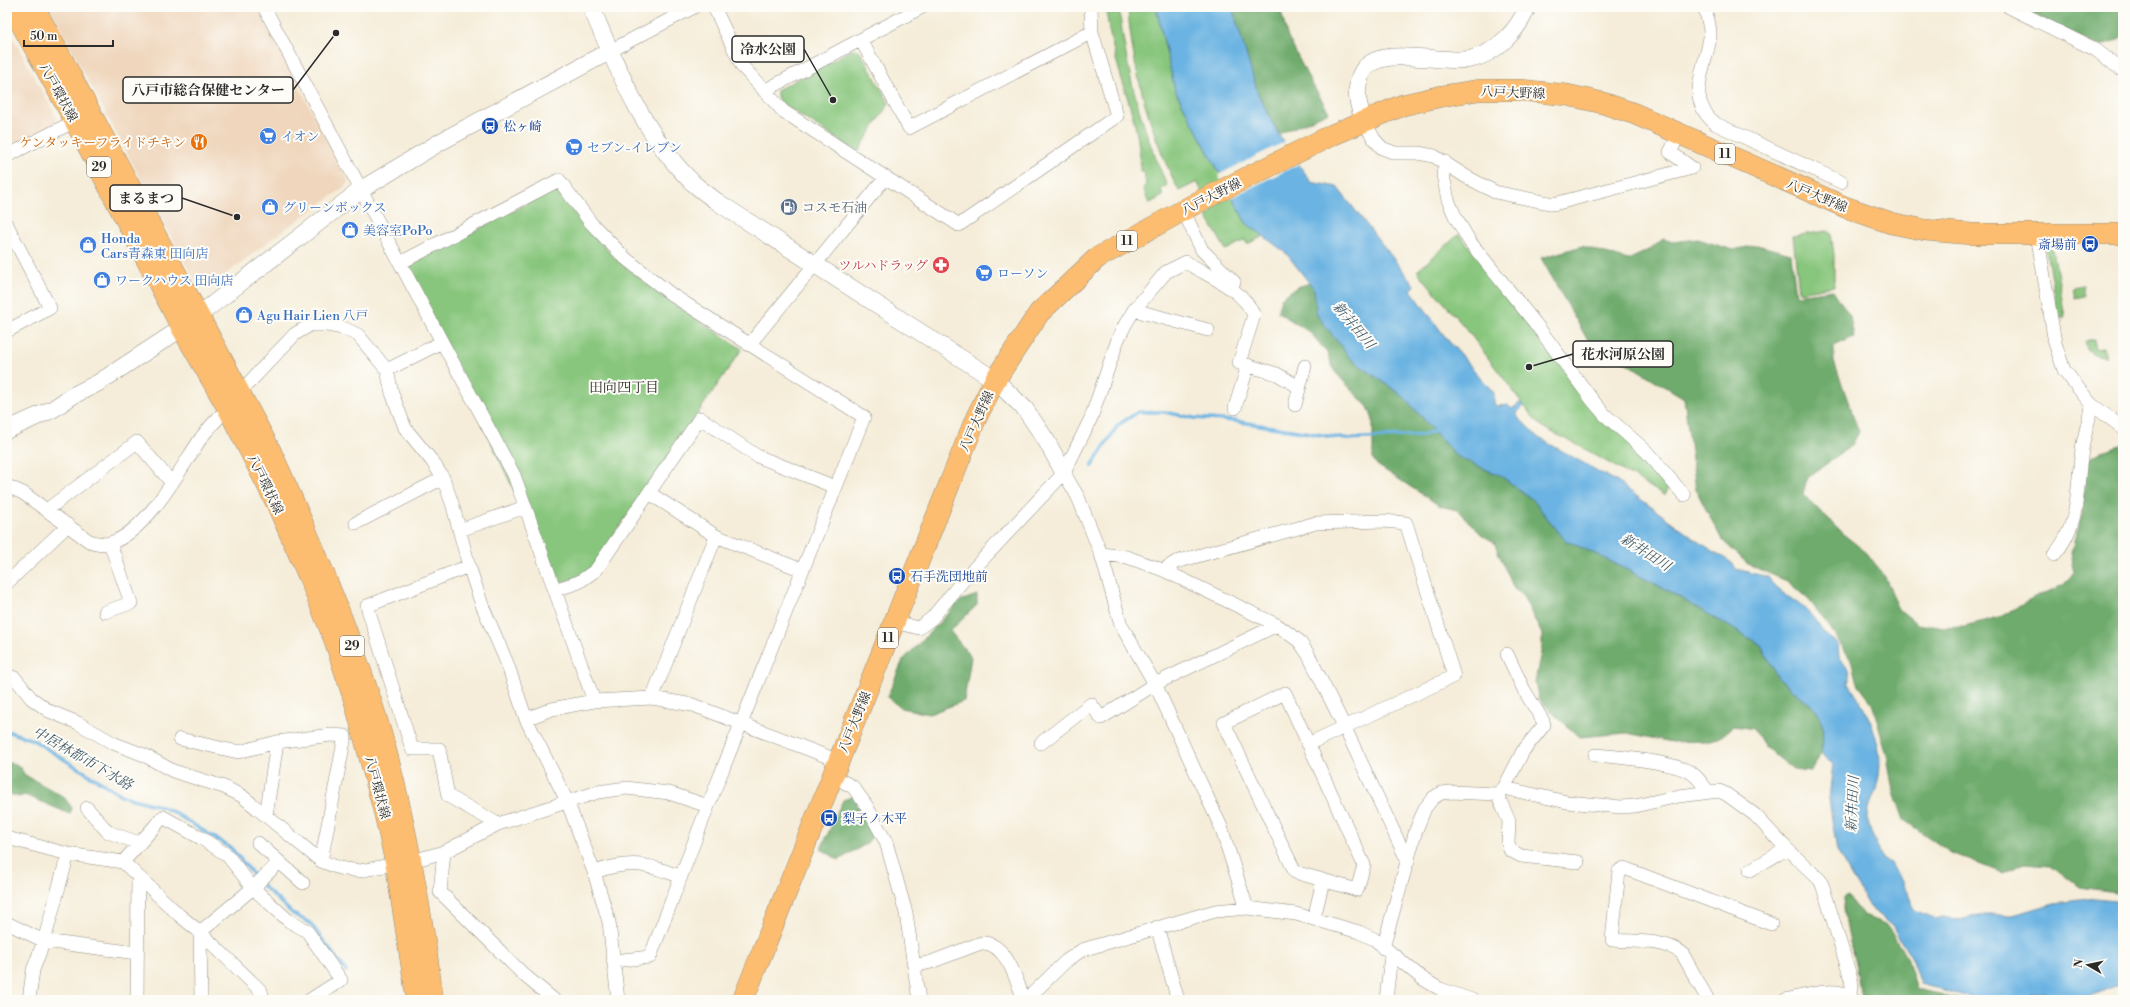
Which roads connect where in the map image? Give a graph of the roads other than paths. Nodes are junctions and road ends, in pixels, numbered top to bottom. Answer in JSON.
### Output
{"nodes":[{"id":1,"x":12,"y":7,"type":"edge"},
{"id":2,"x":34,"y":7,"type":"edge"},
{"id":3,"x":264,"y":7,"type":"edge"},
{"id":4,"x":591,"y":7,"type":"edge"},
{"id":5,"x":694,"y":7,"type":"edge"},
{"id":6,"x":714,"y":7,"type":"edge"},
{"id":7,"x":922,"y":7,"type":"edge"},
{"id":8,"x":1091,"y":7,"type":"edge"},
{"id":9,"x":1527,"y":7,"type":"edge"},
{"id":10,"x":1704,"y":7,"type":"edge"},
{"id":11,"x":2009,"y":7,"type":"edge"},
{"id":12,"x":1092,"y":32,"type":"junction"},
{"id":13,"x":861,"y":40,"type":"junction"},
{"id":14,"x":610,"y":51,"type":"junction"},
{"id":15,"x":2123,"y":71,"type":"edge"},
{"id":16,"x":764,"y":91,"type":"junction"},
{"id":17,"x":75,"y":121,"type":"junction"},
{"id":18,"x":1364,"y":121,"type":"junction"},
{"id":19,"x":1680,"y":133,"type":"junction"},
{"id":20,"x":7,"y":156,"type":"edge"},
{"id":21,"x":1445,"y":162,"type":"junction"},
{"id":22,"x":886,"y":177,"type":"junction"},
{"id":23,"x":1841,"y":182,"type":"dead end"},
{"id":24,"x":362,"y":189,"type":"junction"},
{"id":25,"x":1192,"y":206,"type":"junction"},
{"id":26,"x":7,"y":226,"type":"edge"},
{"id":27,"x":2037,"y":234,"type":"junction"},
{"id":28,"x":2123,"y":234,"type":"edge"},
{"id":29,"x":400,"y":263,"type":"junction"},
{"id":30,"x":815,"y":266,"type":"junction"},
{"id":31,"x":1230,"y":288,"type":"junction"},
{"id":32,"x":1134,"y":310,"type":"junction"},
{"id":33,"x":190,"y":322,"type":"junction"},
{"id":34,"x":1208,"y":330,"type":"dead end"},
{"id":35,"x":7,"y":331,"type":"edge"},
{"id":36,"x":442,"y":342,"type":"junction"},
{"id":37,"x":749,"y":345,"type":"junction"},
{"id":38,"x":1248,"y":366,"type":"junction"},
{"id":39,"x":1305,"y":366,"type":"dead end"},
{"id":40,"x":387,"y":370,"type":"junction"},
{"id":41,"x":995,"y":380,"type":"junction"},
{"id":42,"x":1299,"y":387,"type":"junction"},
{"id":43,"x":234,"y":400,"type":"junction"},
{"id":44,"x":1295,"y":404,"type":"dead end"},
{"id":45,"x":2091,"y":404,"type":"junction"},
{"id":46,"x":1235,"y":408,"type":"dead end"},
{"id":47,"x":2123,"y":428,"type":"edge"},
{"id":48,"x":7,"y":430,"type":"edge"},
{"id":49,"x":1064,"y":473,"type":"junction"},
{"id":50,"x":443,"y":478,"type":"junction"},
{"id":51,"x":172,"y":483,"type":"junction"},
{"id":52,"x":7,"y":486,"type":"edge"},
{"id":53,"x":835,"y":487,"type":"junction"},
{"id":54,"x":649,"y":493,"type":"junction"},
{"id":55,"x":1684,"y":495,"type":"dead end"},
{"id":56,"x":526,"y":506,"type":"junction"},
{"id":57,"x":48,"y":509,"type":"junction"},
{"id":58,"x":356,"y":523,"type":"dead end"},
{"id":59,"x":68,"y":525,"type":"junction"},
{"id":60,"x":460,"y":530,"type":"junction"},
{"id":61,"x":716,"y":536,"type":"junction"},
{"id":62,"x":110,"y":543,"type":"junction"},
{"id":63,"x":1101,"y":554,"type":"junction"},
{"id":64,"x":2054,"y":555,"type":"dead end"},
{"id":65,"x":469,"y":566,"type":"junction"},
{"id":66,"x":802,"y":570,"type":"junction"},
{"id":67,"x":1163,"y":570,"type":"junction"},
{"id":68,"x":7,"y":583,"type":"edge"},
{"id":69,"x":555,"y":590,"type":"junction"},
{"id":70,"x":105,"y":612,"type":"dead end"},
{"id":71,"x":894,"y":622,"type":"junction"},
{"id":72,"x":1277,"y":625,"type":"junction"},
{"id":73,"x":1507,"y":654,"type":"dead end"},
{"id":74,"x":7,"y":675,"type":"edge"},
{"id":75,"x":1155,"y":684,"type":"junction"},
{"id":76,"x":652,"y":698,"type":"junction"},
{"id":77,"x":594,"y":701,"type":"junction"},
{"id":78,"x":526,"y":718,"type":"junction"},
{"id":79,"x":742,"y":722,"type":"junction"},
{"id":80,"x":1344,"y":726,"type":"junction"},
{"id":81,"x":180,"y":740,"type":"dead end"},
{"id":82,"x":277,"y":742,"type":"junction"},
{"id":83,"x":1041,"y":743,"type":"dead end"},
{"id":84,"x":1308,"y":744,"type":"junction"},
{"id":85,"x":1595,"y":755,"type":"dead end"},
{"id":86,"x":836,"y":769,"type":"junction"},
{"id":87,"x":1500,"y":791,"type":"junction"},
{"id":88,"x":1708,"y":792,"type":"junction"},
{"id":89,"x":567,"y":801,"type":"junction"},
{"id":90,"x":708,"y":806,"type":"junction"},
{"id":91,"x":87,"y":808,"type":"dead end"},
{"id":92,"x":266,"y":816,"type":"junction"},
{"id":93,"x":498,"y":824,"type":"junction"},
{"id":94,"x":7,"y":838,"type":"edge"},
{"id":95,"x":258,"y":843,"type":"dead end"},
{"id":96,"x":139,"y":844,"type":"junction"},
{"id":97,"x":1787,"y":849,"type":"junction"},
{"id":98,"x":444,"y":852,"type":"junction"},
{"id":99,"x":68,"y":854,"type":"junction"},
{"id":100,"x":321,"y":861,"type":"junction"},
{"id":101,"x":123,"y":862,"type":"junction"},
{"id":102,"x":1408,"y":862,"type":"junction"},
{"id":103,"x":1578,"y":862,"type":"dead end"},
{"id":104,"x":278,"y":863,"type":"junction"},
{"id":105,"x":404,"y":863,"type":"junction"},
{"id":106,"x":1750,"y":870,"type":"dead end"},
{"id":107,"x":594,"y":872,"type":"junction"},
{"id":108,"x":138,"y":877,"type":"junction"},
{"id":109,"x":681,"y":877,"type":"junction"},
{"id":110,"x":1323,"y":881,"type":"junction"},
{"id":111,"x":303,"y":883,"type":"dead end"},
{"id":112,"x":253,"y":888,"type":"junction"},
{"id":113,"x":1247,"y":908,"type":"junction"},
{"id":114,"x":1314,"y":918,"type":"junction"},
{"id":115,"x":7,"y":923,"type":"edge"},
{"id":116,"x":1771,"y":924,"type":"dead end"},
{"id":117,"x":1157,"y":927,"type":"junction"},
{"id":118,"x":200,"y":932,"type":"junction"},
{"id":119,"x":44,"y":941,"type":"junction"},
{"id":120,"x":1387,"y":951,"type":"junction"},
{"id":121,"x":137,"y":952,"type":"junction"},
{"id":122,"x":613,"y":961,"type":"junction"},
{"id":123,"x":914,"y":966,"type":"junction"},
{"id":124,"x":1029,"y":998,"type":"edge"},
{"id":125,"x":1851,"y":998,"type":"edge"},
{"id":126,"x":30,"y":1000,"type":"edge"},
{"id":127,"x":137,"y":1000,"type":"edge"},
{"id":128,"x":202,"y":1000,"type":"edge"},
{"id":129,"x":263,"y":1000,"type":"edge"},
{"id":130,"x":310,"y":1000,"type":"edge"},
{"id":131,"x":417,"y":1000,"type":"edge"},
{"id":132,"x":433,"y":1000,"type":"edge"},
{"id":133,"x":554,"y":1000,"type":"edge"},
{"id":134,"x":618,"y":1000,"type":"edge"},
{"id":135,"x":743,"y":1000,"type":"edge"},
{"id":136,"x":919,"y":1000,"type":"edge"},
{"id":137,"x":1178,"y":1000,"type":"edge"},
{"id":138,"x":1386,"y":1000,"type":"edge"},
{"id":139,"x":1472,"y":1000,"type":"edge"},
{"id":140,"x":1708,"y":1000,"type":"edge"},
{"id":141,"x":1786,"y":1000,"type":"edge"}],
"edges":[{"from":1,"to":17,"type":"main road","name":"八戸環状線","number":"29"},
{"from":2,"to":33,"type":"main road","name":"八戸環状線","number":"29"},
{"from":3,"to":24,"type":"street"},
{"from":4,"to":14,"type":"street"},
{"from":5,"to":14,"type":"street"},
{"from":6,"to":16,"type":"street"},
{"from":7,"to":13,"type":"street"},
{"from":8,"to":12,"type":"street"},
{"from":9,"to":18,"type":"street"},
{"from":10,"to":23,"type":"street"},
{"from":11,"to":15,"type":"street"},
{"from":12,"to":13,"type":"street"},
{"from":12,"to":22,"type":"street"},
{"from":13,"to":16,"type":"street"},
{"from":14,"to":24,"type":"street"},
{"from":14,"to":30,"type":"street"},
{"from":16,"to":22,"type":"street"},
{"from":17,"to":20,"type":"street"},
{"from":17,"to":33,"type":"main road","name":"八戸環状線","number":"29"},
{"from":18,"to":19,"type":"main road","name":"八戸大野線","number":"11"},
{"from":18,"to":21,"type":"street"},
{"from":18,"to":25,"type":"main road","name":"八戸大野線","number":"11"},
{"from":19,"to":21,"type":"street"},
{"from":19,"to":27,"type":"main road","name":"八戸大野線","number":"11"},
{"from":21,"to":55,"type":"street"},
{"from":22,"to":30,"type":"street"},
{"from":24,"to":29,"type":"street"},
{"from":24,"to":33,"type":"street"},
{"from":25,"to":31,"type":"street"},
{"from":25,"to":41,"type":"main road","name":"八戸大野線","number":"11"},
{"from":26,"to":35,"type":"street"},
{"from":27,"to":28,"type":"main road","name":"八戸大野線","number":"11"},
{"from":27,"to":45,"type":"street"},
{"from":29,"to":36,"type":"street"},
{"from":29,"to":37,"type":"street"},
{"from":30,"to":37,"type":"street"},
{"from":30,"to":41,"type":"street"},
{"from":31,"to":32,"type":"street"},
{"from":31,"to":38,"type":"street"},
{"from":32,"to":34,"type":"street"},
{"from":32,"to":49,"type":"street"},
{"from":33,"to":43,"type":"main road","name":"八戸環状線","number":"29"},
{"from":33,"to":48,"type":"street"},
{"from":36,"to":40,"type":"street"},
{"from":36,"to":56,"type":"street"},
{"from":37,"to":53,"type":"street"},
{"from":38,"to":42,"type":"street"},
{"from":38,"to":46,"type":"street"},
{"from":39,"to":42,"type":"street"},
{"from":40,"to":43,"type":"street"},
{"from":40,"to":50,"type":"street"},
{"from":41,"to":49,"type":"street"},
{"from":41,"to":71,"type":"main road","name":"八戸大野線","number":"11"},
{"from":42,"to":44,"type":"street"},
{"from":43,"to":51,"type":"street"},
{"from":43,"to":105,"type":"main road","name":"八戸環状線","number":"29"},
{"from":45,"to":47,"type":"street"},
{"from":45,"to":64,"type":"street"},
{"from":49,"to":63,"type":"street"},
{"from":49,"to":71,"type":"street"},
{"from":50,"to":58,"type":"street"},
{"from":50,"to":60,"type":"street"},
{"from":51,"to":57,"type":"street"},
{"from":51,"to":62,"type":"street"},
{"from":52,"to":57,"type":"street"},
{"from":53,"to":54,"type":"street"},
{"from":53,"to":66,"type":"street"},
{"from":54,"to":61,"type":"street"},
{"from":54,"to":69,"type":"street"},
{"from":56,"to":60,"type":"street"},
{"from":56,"to":69,"type":"street"},
{"from":57,"to":59,"type":"street"},
{"from":59,"to":62,"type":"street"},
{"from":59,"to":68,"type":"street"},
{"from":60,"to":65,"type":"street"},
{"from":61,"to":66,"type":"street"},
{"from":61,"to":76,"type":"street"},
{"from":62,"to":70,"type":"street"},
{"from":63,"to":67,"type":"street"},
{"from":63,"to":75,"type":"street"},
{"from":65,"to":78,"type":"street"},
{"from":65,"to":93,"type":"street"},
{"from":66,"to":79,"type":"street"},
{"from":67,"to":72,"type":"street"},
{"from":67,"to":80,"type":"street"},
{"from":69,"to":77,"type":"street"},
{"from":71,"to":86,"type":"main road","name":"八戸大野線","number":"11"},
{"from":72,"to":75,"type":"street"},
{"from":72,"to":80,"type":"street"},
{"from":73,"to":87,"type":"street"},
{"from":74,"to":92,"type":"street"},
{"from":75,"to":83,"type":"street"},
{"from":75,"to":113,"type":"street"},
{"from":76,"to":77,"type":"street"},
{"from":76,"to":79,"type":"street"},
{"from":77,"to":78,"type":"street"},
{"from":78,"to":89,"type":"street"},
{"from":79,"to":86,"type":"street"},
{"from":79,"to":90,"type":"street"},
{"from":80,"to":84,"type":"street"},
{"from":80,"to":102,"type":"street"},
{"from":81,"to":82,"type":"street"},
{"from":82,"to":92,"type":"street"},
{"from":82,"to":100,"type":"street"},
{"from":84,"to":110,"type":"street"},
{"from":84,"to":110,"type":"street"},
{"from":85,"to":88,"type":"street"},
{"from":86,"to":123,"type":"street"},
{"from":86,"to":135,"type":"main road","name":"八戸大野線","number":"11"},
{"from":87,"to":88,"type":"street"},
{"from":87,"to":102,"type":"street"},
{"from":87,"to":103,"type":"street"},
{"from":88,"to":97,"type":"street"},
{"from":89,"to":90,"type":"street"},
{"from":89,"to":93,"type":"street"},
{"from":89,"to":107,"type":"street"},
{"from":90,"to":109,"type":"street"},
{"from":91,"to":96,"type":"street"},
{"from":92,"to":100,"type":"street"},
{"from":93,"to":98,"type":"street"},
{"from":94,"to":99,"type":"street"},
{"from":95,"to":104,"type":"street"},
{"from":96,"to":101,"type":"street"},
{"from":96,"to":112,"type":"street"},
{"from":97,"to":106,"type":"street"},
{"from":97,"to":125,"type":"street"},
{"from":98,"to":105,"type":"street"},
{"from":98,"to":133,"type":"street"},
{"from":99,"to":101,"type":"street"},
{"from":99,"to":119,"type":"street"},
{"from":100,"to":105,"type":"street"},
{"from":101,"to":108,"type":"street"},
{"from":102,"to":120,"type":"street"},
{"from":104,"to":111,"type":"street"},
{"from":104,"to":112,"type":"street"},
{"from":105,"to":131,"type":"main road","name":"八戸環状線","number":"29"},
{"from":105,"to":132,"type":"main road","name":"八戸環状線","number":"29"},
{"from":107,"to":109,"type":"street"},
{"from":107,"to":122,"type":"street"},
{"from":108,"to":118,"type":"street"},
{"from":108,"to":121,"type":"street"},
{"from":109,"to":122,"type":"street"},
{"from":110,"to":114,"type":"street"},
{"from":112,"to":118,"type":"street"},
{"from":112,"to":130,"type":"street"},
{"from":113,"to":114,"type":"street"},
{"from":113,"to":117,"type":"street"},
{"from":114,"to":120,"type":"street"},
{"from":115,"to":119,"type":"street"},
{"from":116,"to":140,"type":"street"},
{"from":117,"to":124,"type":"street"},
{"from":117,"to":137,"type":"street"},
{"from":118,"to":128,"type":"street"},
{"from":118,"to":129,"type":"street"},
{"from":119,"to":121,"type":"street"},
{"from":119,"to":126,"type":"street"},
{"from":120,"to":138,"type":"street"},
{"from":120,"to":139,"type":"street"},
{"from":121,"to":127,"type":"street"},
{"from":122,"to":134,"type":"street"},
{"from":123,"to":124,"type":"street"},
{"from":123,"to":136,"type":"street"},
{"from":125,"to":141,"type":"street"}]}
